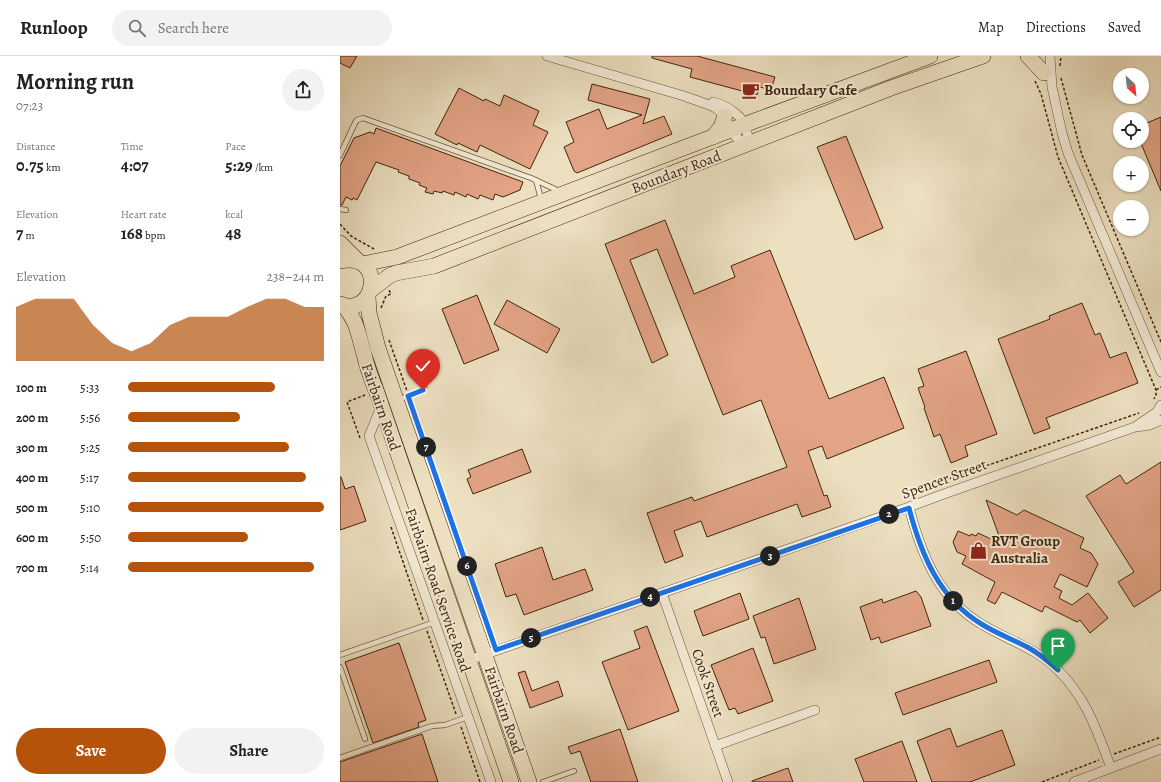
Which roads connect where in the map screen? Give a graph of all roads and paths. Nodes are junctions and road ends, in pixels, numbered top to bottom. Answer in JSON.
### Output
{"nodes":[{"id":1,"x":547,"y":56,"type":"edge"},
{"id":2,"x":930,"y":56,"type":"edge"},
{"id":3,"x":983,"y":56,"type":"edge"},
{"id":4,"x":1028,"y":56,"type":"edge"},
{"id":5,"x":1039,"y":56,"type":"edge"},
{"id":6,"x":1050,"y":56,"type":"edge"},
{"id":7,"x":1061,"y":56,"type":"edge"},
{"id":8,"x":1046,"y":75,"type":"junction"},
{"id":9,"x":1061,"y":77,"type":"dead end"},
{"id":10,"x":1052,"y":87,"type":"junction"},
{"id":11,"x":741,"y":119,"type":"junction"},
{"id":12,"x":730,"y":130,"type":"junction"},
{"id":13,"x":713,"y":137,"type":"junction"},
{"id":14,"x":747,"y":145,"type":"junction"},
{"id":15,"x":340,"y":155,"type":"edge"},
{"id":16,"x":536,"y":180,"type":"junction"},
{"id":17,"x":565,"y":193,"type":"junction"},
{"id":18,"x":540,"y":203,"type":"junction"},
{"id":19,"x":340,"y":209,"type":"edge"},
{"id":20,"x":346,"y":210,"type":"dead end"},
{"id":21,"x":340,"y":224,"type":"edge"},
{"id":22,"x":340,"y":242,"type":"edge"},
{"id":23,"x":340,"y":261,"type":"edge"},
{"id":24,"x":366,"y":262,"type":"junction"},
{"id":25,"x":384,"y":280,"type":"junction"},
{"id":26,"x":369,"y":293,"type":"junction"},
{"id":27,"x":342,"y":305,"type":"edge"},
{"id":28,"x":379,"y":312,"type":"dead end"},
{"id":29,"x":389,"y":340,"type":"dead end"},
{"id":30,"x":1161,"y":342,"type":"edge"},
{"id":31,"x":1161,"y":372,"type":"edge"},
{"id":32,"x":424,"y":384,"type":"dead end"},
{"id":33,"x":1161,"y":387,"type":"edge"},
{"id":34,"x":1156,"y":390,"type":"junction"},
{"id":35,"x":402,"y":398,"type":"junction"},
{"id":36,"x":381,"y":407,"type":"junction"},
{"id":37,"x":1159,"y":407,"type":"edge"},
{"id":38,"x":1139,"y":413,"type":"dead end"},
{"id":39,"x":1161,"y":420,"type":"edge"},
{"id":40,"x":1135,"y":427,"type":"junction"},
{"id":41,"x":925,"y":487,"type":"dead end"},
{"id":42,"x":909,"y":508,"type":"junction"},
{"id":43,"x":662,"y":593,"type":"junction"},
{"id":44,"x":478,"y":598,"type":"dead end"},
{"id":45,"x":435,"y":622,"type":"junction"},
{"id":46,"x":484,"y":654,"type":"junction"},
{"id":47,"x":340,"y":655,"type":"edge"},
{"id":48,"x":468,"y":660,"type":"junction"},
{"id":49,"x":340,"y":667,"type":"edge"},
{"id":50,"x":815,"y":710,"type":"dead end"},
{"id":51,"x":468,"y":717,"type":"junction"},
{"id":52,"x":365,"y":739,"type":"dead end"},
{"id":53,"x":715,"y":746,"type":"junction"},
{"id":54,"x":1161,"y":749,"type":"edge"},
{"id":55,"x":340,"y":758,"type":"edge"},
{"id":56,"x":1111,"y":768,"type":"junction"},
{"id":57,"x":574,"y":771,"type":"dead end"},
{"id":58,"x":491,"y":782,"type":"edge"},
{"id":59,"x":511,"y":782,"type":"edge"},
{"id":60,"x":529,"y":782,"type":"edge"},
{"id":61,"x":543,"y":782,"type":"edge"},
{"id":62,"x":728,"y":782,"type":"edge"},
{"id":63,"x":1074,"y":782,"type":"edge"}],
"edges":[{"from":1,"to":11,"type":"street"},
{"from":2,"to":11,"type":"main road","name":"Boundary Road"},
{"from":3,"to":14,"type":"main road","name":"Boundary Road"},
{"from":4,"to":8,"type":"main road"},
{"from":5,"to":8,"type":"street"},
{"from":6,"to":10,"type":"street"},
{"from":7,"to":8,"type":"path"},
{"from":8,"to":10,"type":"street"},
{"from":8,"to":34,"type":"path"},
{"from":9,"to":30,"type":"path"},
{"from":10,"to":31,"type":"street"},
{"from":11,"to":12,"type":"main road","name":"Boundary Road"},
{"from":11,"to":13,"type":"main road"},
{"from":11,"to":14,"type":"street"},
{"from":12,"to":13,"type":"main road","name":"Boundary Road"},
{"from":12,"to":14,"type":"street"},
{"from":13,"to":17,"type":"main road","name":"Boundary Road"},
{"from":14,"to":25,"type":"main road","name":"Boundary Road"},
{"from":15,"to":16,"type":"lane"},
{"from":16,"to":17,"type":"lane"},
{"from":16,"to":18,"type":"lane"},
{"from":17,"to":18,"type":"main road","name":"Boundary Road"},
{"from":18,"to":24,"type":"main road","name":"Boundary Road"},
{"from":19,"to":20,"type":"lane"},
{"from":21,"to":24,"type":"path"},
{"from":22,"to":24,"type":"main road","name":"Fairbairn Road"},
{"from":23,"to":24,"type":"main road","name":"Boundary Road"},
{"from":24,"to":26,"type":"main road","name":"Fairbairn Road"},
{"from":25,"to":26,"type":"main road","name":"Boundary Road"},
{"from":25,"to":28,"type":"path"},
{"from":26,"to":27,"type":"main road","name":"Boundary Road"},
{"from":26,"to":35,"type":"main road","name":"Fairbairn Road"},
{"from":27,"to":36,"type":"main road","name":"Fairbairn Road"},
{"from":29,"to":35,"type":"path"},
{"from":32,"to":35,"type":"lane"},
{"from":33,"to":34,"type":"path"},
{"from":34,"to":37,"type":"path"},
{"from":35,"to":44,"type":"path"},
{"from":35,"to":46,"type":"main road","name":"Fairbairn Road"},
{"from":36,"to":45,"type":"street","name":"Fairbairn Road Service Road"},
{"from":36,"to":48,"type":"main road","name":"Fairbairn Road"},
{"from":37,"to":40,"type":"street","name":"Spencer Street"},
{"from":38,"to":41,"type":"path"},
{"from":39,"to":40,"type":"street","name":"Spencer Street"},
{"from":40,"to":42,"type":"street","name":"Spencer Street"},
{"from":42,"to":43,"type":"street","name":"Spencer Street"},
{"from":42,"to":56,"type":"street"},
{"from":43,"to":46,"type":"street","name":"Spencer Street"},
{"from":43,"to":53,"type":"street","name":"Cook Street"},
{"from":45,"to":47,"type":"lane"},
{"from":45,"to":51,"type":"street","name":"Fairbairn Road Service Road"},
{"from":46,"to":48,"type":"street","name":"Spencer Street"},
{"from":46,"to":60,"type":"main road","name":"Fairbairn Road"},
{"from":48,"to":59,"type":"main road","name":"Fairbairn Road"},
{"from":49,"to":52,"type":"lane"},
{"from":50,"to":53,"type":"street"},
{"from":51,"to":55,"type":"lane"},
{"from":51,"to":58,"type":"street","name":"Fairbairn Road Service Road"},
{"from":53,"to":62,"type":"street","name":"Cook Street"},
{"from":54,"to":56,"type":"street"},
{"from":56,"to":63,"type":"street"},
{"from":57,"to":61,"type":"lane"}]}
